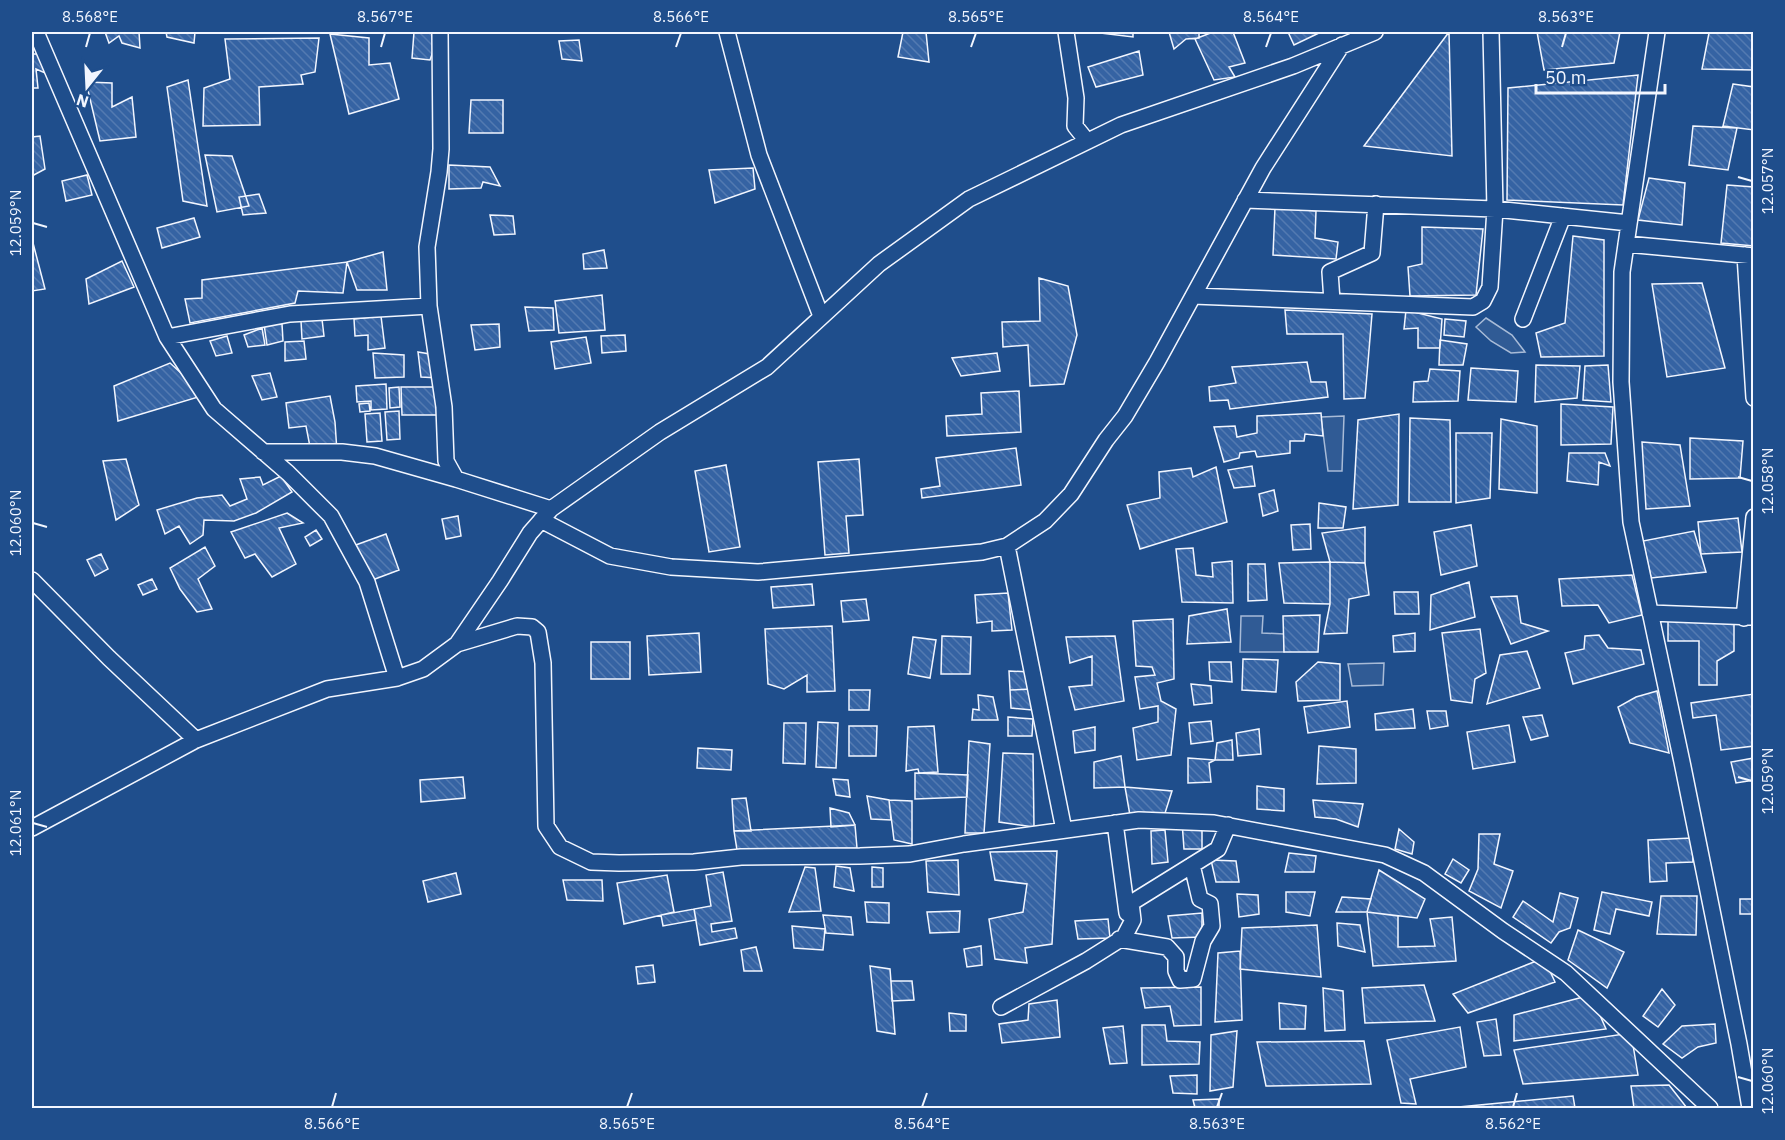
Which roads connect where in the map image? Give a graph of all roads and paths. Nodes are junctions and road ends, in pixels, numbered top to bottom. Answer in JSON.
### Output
{"nodes":[{"id":1,"x":36,"y":32,"type":"edge"},
{"id":2,"x":440,"y":32,"type":"edge"},
{"id":3,"x":727,"y":32,"type":"edge"},
{"id":4,"x":1066,"y":32,"type":"edge"},
{"id":5,"x":1375,"y":32,"type":"edge"},
{"id":6,"x":1491,"y":32,"type":"edge"},
{"id":7,"x":1657,"y":32,"type":"edge"},
{"id":8,"x":1342,"y":45,"type":"junction"},
{"id":9,"x":1087,"y":141,"type":"junction"},
{"id":10,"x":1245,"y":200,"type":"junction"},
{"id":11,"x":1376,"y":204,"type":"junction"},
{"id":12,"x":1495,"y":209,"type":"junction"},
{"id":13,"x":1563,"y":216,"type":"junction"},
{"id":14,"x":1629,"y":224,"type":"junction"},
{"id":15,"x":1626,"y":244,"type":"junction"},
{"id":16,"x":1749,"y":256,"type":"edge"},
{"id":17,"x":1193,"y":296,"type":"junction"},
{"id":18,"x":1332,"y":301,"type":"junction"},
{"id":19,"x":429,"y":306,"type":"junction"},
{"id":20,"x":821,"y":316,"type":"junction"},
{"id":21,"x":1523,"y":319,"type":"dead end"},
{"id":22,"x":167,"y":337,"type":"junction"},
{"id":23,"x":1754,"y":398,"type":"edge"},
{"id":24,"x":263,"y":452,"type":"junction"},
{"id":25,"x":456,"y":479,"type":"junction"},
{"id":26,"x":546,"y":515,"type":"junction"},
{"id":27,"x":1754,"y":517,"type":"edge"},
{"id":28,"x":1007,"y":546,"type":"junction"},
{"id":29,"x":32,"y":580,"type":"edge"},
{"id":30,"x":1650,"y":614,"type":"junction"},
{"id":31,"x":1749,"y":617,"type":"edge"},
{"id":32,"x":457,"y":644,"type":"junction"},
{"id":33,"x":397,"y":678,"type":"junction"},
{"id":34,"x":196,"y":740,"type":"junction"},
{"id":35,"x":1115,"y":823,"type":"junction"},
{"id":36,"x":1228,"y":825,"type":"junction"},
{"id":37,"x":32,"y":828,"type":"edge"},
{"id":38,"x":1064,"y":830,"type":"junction"},
{"id":39,"x":1192,"y":866,"type":"junction"},
{"id":40,"x":1124,"y":934,"type":"junction"},
{"id":41,"x":1001,"y":1007,"type":"dead end"},
{"id":42,"x":1746,"y":1046,"type":"edge"},
{"id":43,"x":1710,"y":1108,"type":"edge"},
{"id":44,"x":1750,"y":1108,"type":"edge"}],
"edges":[{"from":1,"to":22,"type":"street"},
{"from":2,"to":19,"type":"street"},
{"from":3,"to":20,"type":"street"},
{"from":4,"to":9,"type":"street"},
{"from":5,"to":8,"type":"street"},
{"from":6,"to":12,"type":"street"},
{"from":7,"to":14,"type":"street"},
{"from":8,"to":9,"type":"street"},
{"from":8,"to":10,"type":"street"},
{"from":9,"to":20,"type":"street"},
{"from":10,"to":11,"type":"street"},
{"from":10,"to":17,"type":"street"},
{"from":11,"to":12,"type":"street"},
{"from":11,"to":18,"type":"street"},
{"from":12,"to":13,"type":"street"},
{"from":12,"to":18,"type":"street"},
{"from":13,"to":14,"type":"street"},
{"from":13,"to":21,"type":"street"},
{"from":14,"to":15,"type":"street"},
{"from":15,"to":16,"type":"street"},
{"from":15,"to":30,"type":"street"},
{"from":16,"to":23,"type":"street"},
{"from":17,"to":18,"type":"street"},
{"from":17,"to":28,"type":"street"},
{"from":19,"to":22,"type":"street"},
{"from":19,"to":25,"type":"street"},
{"from":20,"to":26,"type":"street"},
{"from":22,"to":24,"type":"street"},
{"from":24,"to":25,"type":"street"},
{"from":24,"to":33,"type":"street"},
{"from":25,"to":26,"type":"street"},
{"from":26,"to":28,"type":"street"},
{"from":26,"to":32,"type":"street"},
{"from":27,"to":31,"type":"street"},
{"from":28,"to":38,"type":"street"},
{"from":29,"to":34,"type":"street"},
{"from":30,"to":31,"type":"street"},
{"from":30,"to":42,"type":"street"},
{"from":32,"to":33,"type":"street"},
{"from":32,"to":38,"type":"street"},
{"from":33,"to":34,"type":"street"},
{"from":34,"to":37,"type":"street"},
{"from":35,"to":36,"type":"street"},
{"from":35,"to":38,"type":"street"},
{"from":35,"to":40,"type":"street"},
{"from":36,"to":39,"type":"street"},
{"from":36,"to":43,"type":"street"},
{"from":39,"to":40,"type":"street"},
{"from":39,"to":40,"type":"street"},
{"from":40,"to":41,"type":"street"},
{"from":42,"to":44,"type":"street"}]}
